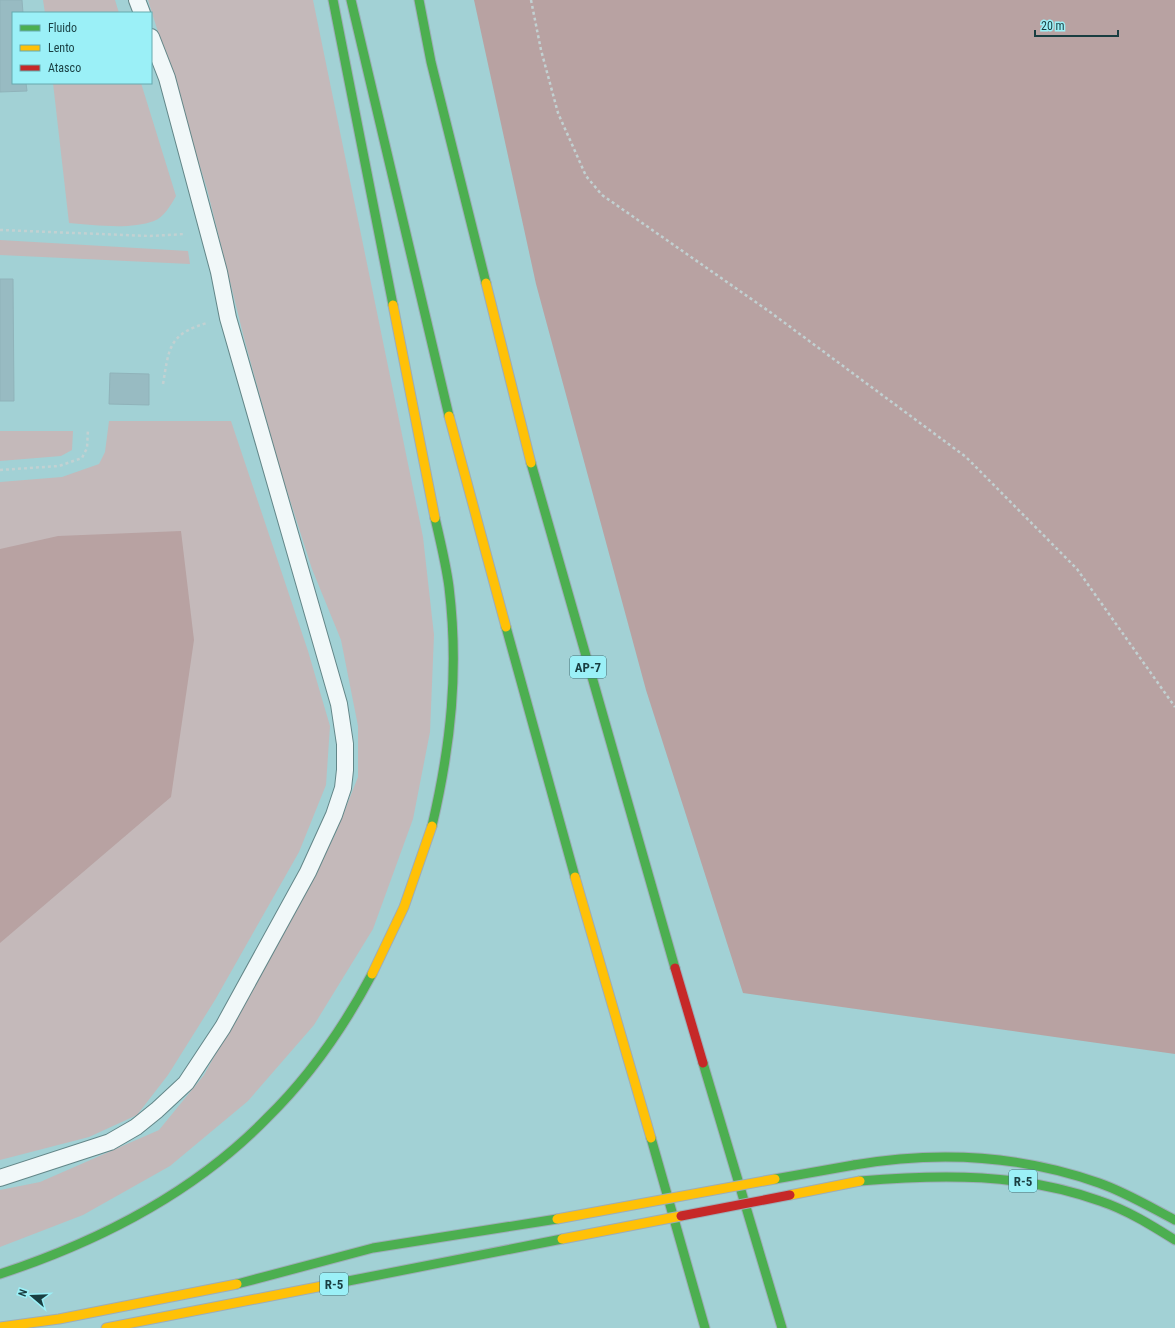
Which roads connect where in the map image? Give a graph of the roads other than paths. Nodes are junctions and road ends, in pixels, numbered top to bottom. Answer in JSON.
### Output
{"nodes":[{"id":1,"x":137,"y":0,"type":"edge"},
{"id":2,"x":332,"y":0,"type":"edge"},
{"id":3,"x":351,"y":0,"type":"edge"},
{"id":4,"x":419,"y":0,"type":"edge"},
{"id":5,"x":142,"y":12,"type":"edge"},
{"id":6,"x":152,"y":39,"type":"edge"},
{"id":7,"x":0,"y":1178,"type":"edge"},
{"id":8,"x":1175,"y":1220,"type":"edge"},
{"id":9,"x":1175,"y":1240,"type":"edge"},
{"id":10,"x":0,"y":1274,"type":"edge"},
{"id":11,"x":0,"y":1327,"type":"edge"},
{"id":12,"x":106,"y":1328,"type":"edge"},
{"id":13,"x":705,"y":1328,"type":"edge"},
{"id":14,"x":782,"y":1328,"type":"edge"}],
"edges":[{"from":1,"to":5,"type":"lane"},
{"from":2,"to":10,"type":"highway"},
{"from":3,"to":13,"type":"highway"},
{"from":4,"to":14,"type":"highway","number":"AP-7"},
{"from":6,"to":7,"type":"lane"},
{"from":8,"to":11,"type":"highway","bridge":true},
{"from":9,"to":12,"type":"highway","number":"R-5","bridge":true}]}
